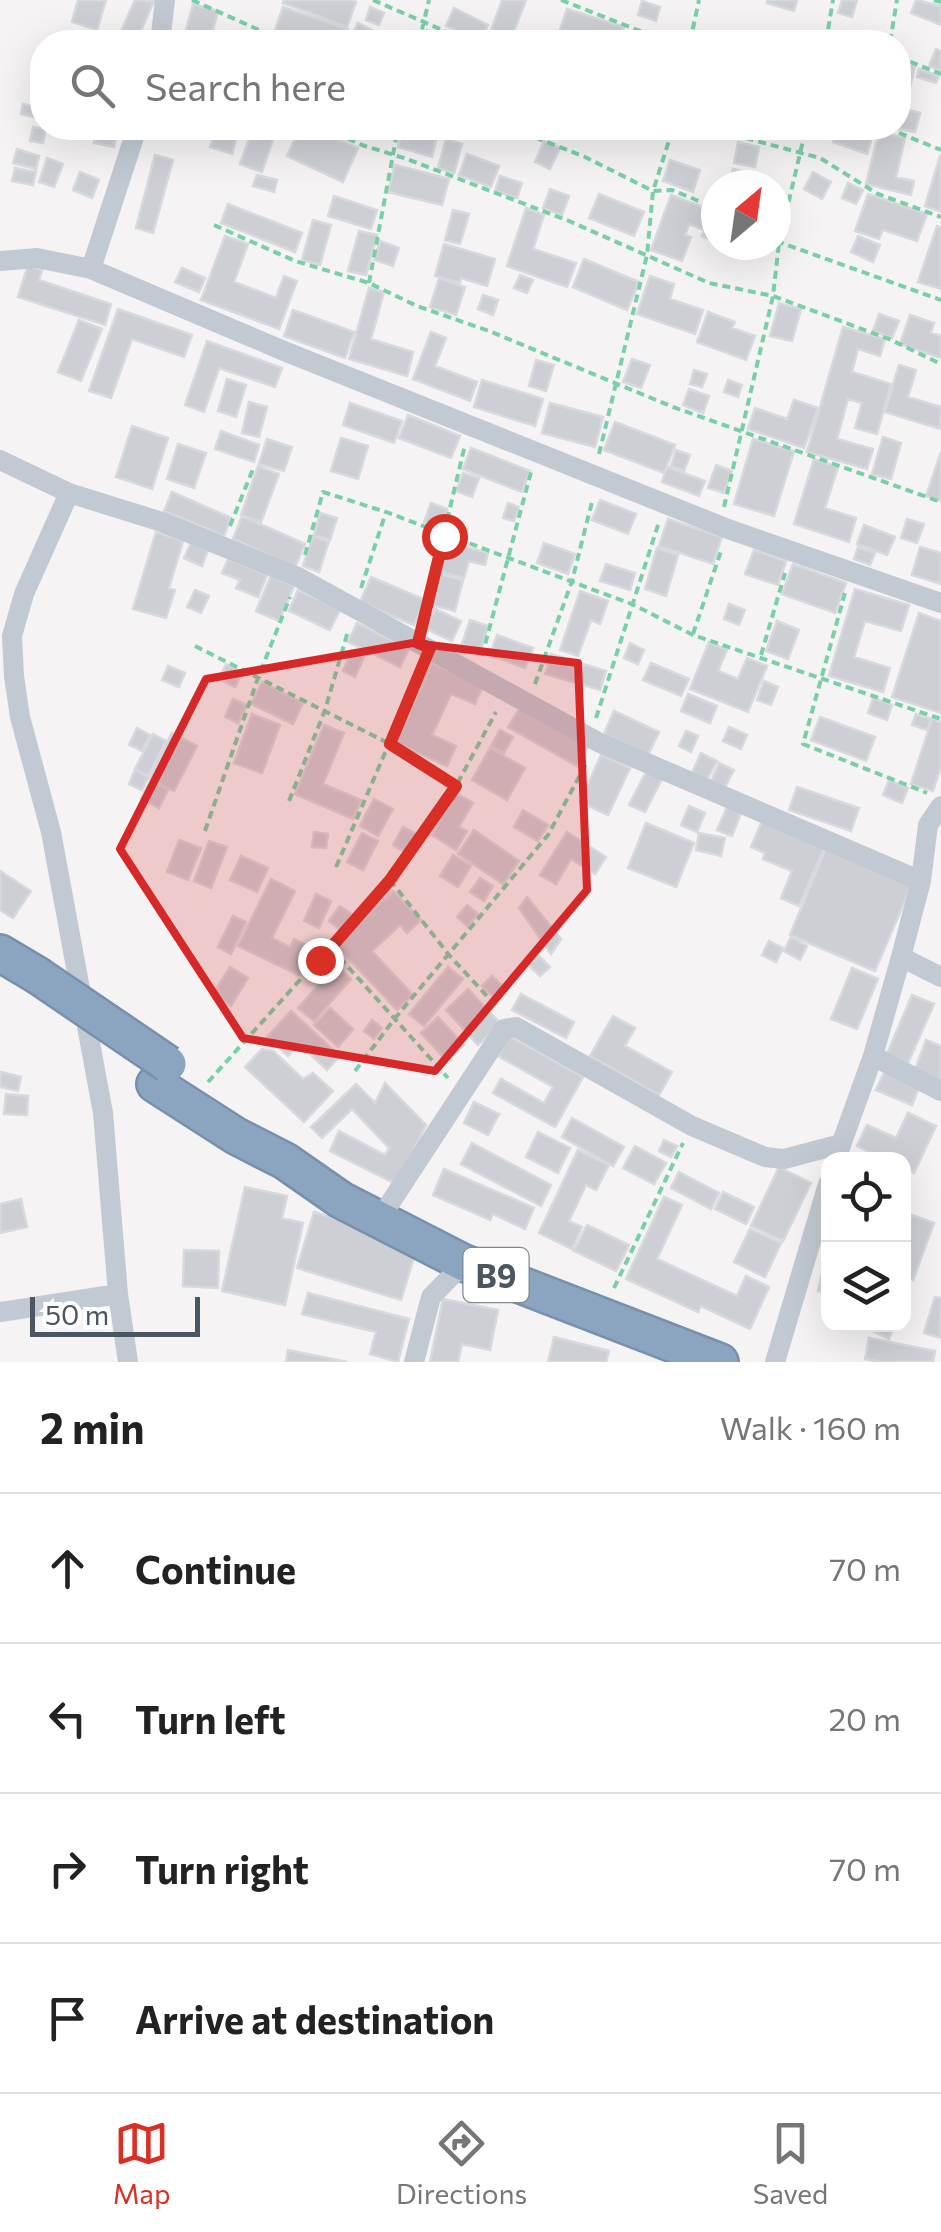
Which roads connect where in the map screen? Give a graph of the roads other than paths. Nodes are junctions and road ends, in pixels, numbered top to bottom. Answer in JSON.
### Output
{"nodes":[{"id":1,"x":165,"y":0,"type":"edge"},
{"id":2,"x":161,"y":30,"type":"edge"},
{"id":3,"x":133,"y":140,"type":"edge"},
{"id":4,"x":0,"y":261,"type":"edge"},
{"id":5,"x":91,"y":269,"type":"junction"},
{"id":6,"x":0,"y":460,"type":"edge"},
{"id":7,"x":69,"y":493,"type":"junction"},
{"id":8,"x":941,"y":603,"type":"edge"},
{"id":9,"x":941,"y":802,"type":"edge"},
{"id":10,"x":934,"y":828,"type":"edge"},
{"id":11,"x":922,"y":881,"type":"junction"},
{"id":12,"x":0,"y":952,"type":"edge"},
{"id":13,"x":901,"y":958,"type":"junction"},
{"id":14,"x":941,"y":977,"type":"edge"},
{"id":15,"x":20,"y":984,"type":"edge"},
{"id":16,"x":873,"y":1056,"type":"junction"},
{"id":17,"x":162,"y":1074,"type":"junction"},
{"id":18,"x":941,"y":1091,"type":"edge"},
{"id":19,"x":838,"y":1152,"type":"edge"},
{"id":20,"x":821,"y":1154,"type":"edge"},
{"id":21,"x":286,"y":1162,"type":"junction"},
{"id":22,"x":821,"y":1208,"type":"edge"},
{"id":23,"x":379,"y":1220,"type":"junction"},
{"id":24,"x":464,"y":1263,"type":"junction"},
{"id":25,"x":118,"y":1294,"type":"junction"},
{"id":26,"x":0,"y":1312,"type":"edge"},
{"id":27,"x":648,"y":1349,"type":"edge"},
{"id":28,"x":128,"y":1362,"type":"edge"},
{"id":29,"x":414,"y":1362,"type":"edge"},
{"id":30,"x":720,"y":1362,"type":"edge"},
{"id":31,"x":776,"y":1362,"type":"edge"}],
"edges":[{"from":1,"to":2,"type":"street"},
{"from":3,"to":5,"type":"street"},
{"from":4,"to":5,"type":"street"},
{"from":5,"to":8,"type":"street"},
{"from":6,"to":7,"type":"street"},
{"from":7,"to":11,"type":"street"},
{"from":7,"to":25,"type":"street"},
{"from":9,"to":10,"type":"street"},
{"from":10,"to":11,"type":"street"},
{"from":11,"to":13,"type":"street"},
{"from":12,"to":15,"type":"highway","number":"B9"},
{"from":13,"to":14,"type":"street"},
{"from":13,"to":16,"type":"street"},
{"from":15,"to":17,"type":"highway","number":"B9"},
{"from":16,"to":18,"type":"street"},
{"from":16,"to":19,"type":"street"},
{"from":17,"to":21,"type":"highway","number":"B9"},
{"from":17,"to":21,"type":"highway","number":"B9"},
{"from":20,"to":23,"type":"street"},
{"from":21,"to":23,"type":"highway","number":"B9"},
{"from":22,"to":31,"type":"street"},
{"from":23,"to":24,"type":"highway","number":"B9"},
{"from":24,"to":27,"type":"highway","number":"B9"},
{"from":24,"to":29,"type":"street"},
{"from":25,"to":26,"type":"street"},
{"from":25,"to":28,"type":"street"},
{"from":27,"to":30,"type":"highway","number":"B9"}]}
